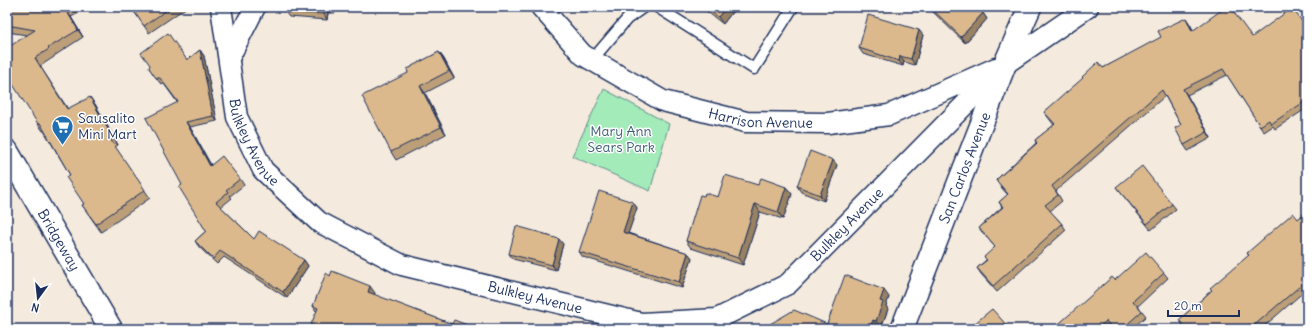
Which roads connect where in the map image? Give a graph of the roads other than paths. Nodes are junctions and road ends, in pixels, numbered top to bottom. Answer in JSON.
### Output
{"nodes":[{"id":1,"x":221,"y":7,"type":"edge"},
{"id":2,"x":255,"y":7,"type":"edge"},
{"id":3,"x":541,"y":7,"type":"edge"},
{"id":4,"x":644,"y":7,"type":"edge"},
{"id":5,"x":657,"y":7,"type":"edge"},
{"id":6,"x":793,"y":7,"type":"edge"},
{"id":7,"x":1030,"y":7,"type":"edge"},
{"id":8,"x":1088,"y":7,"type":"edge"},
{"id":9,"x":229,"y":58,"type":"junction"},
{"id":10,"x":592,"y":60,"type":"junction"},
{"id":11,"x":1005,"y":64,"type":"junction"},
{"id":12,"x":7,"y":150,"type":"edge"},
{"id":13,"x":112,"y":329,"type":"edge"},
{"id":14,"x":902,"y":329,"type":"edge"}],
"edges":[{"from":1,"to":9,"type":"street","name":"Bulkley Avenue"},
{"from":2,"to":9,"type":"street"},
{"from":3,"to":10,"type":"street","name":"Harrison Avenue"},
{"from":4,"to":10,"type":"lane"},
{"from":5,"to":6,"type":"lane"},
{"from":7,"to":11,"type":"street","name":"San Carlos Avenue"},
{"from":8,"to":11,"type":"street"},
{"from":9,"to":11,"type":"street","name":"Bulkley Avenue"},
{"from":10,"to":11,"type":"street","name":"Harrison Avenue"},
{"from":11,"to":14,"type":"street","name":"San Carlos Avenue"},
{"from":12,"to":13,"type":"street","name":"Bridgeway"}]}
